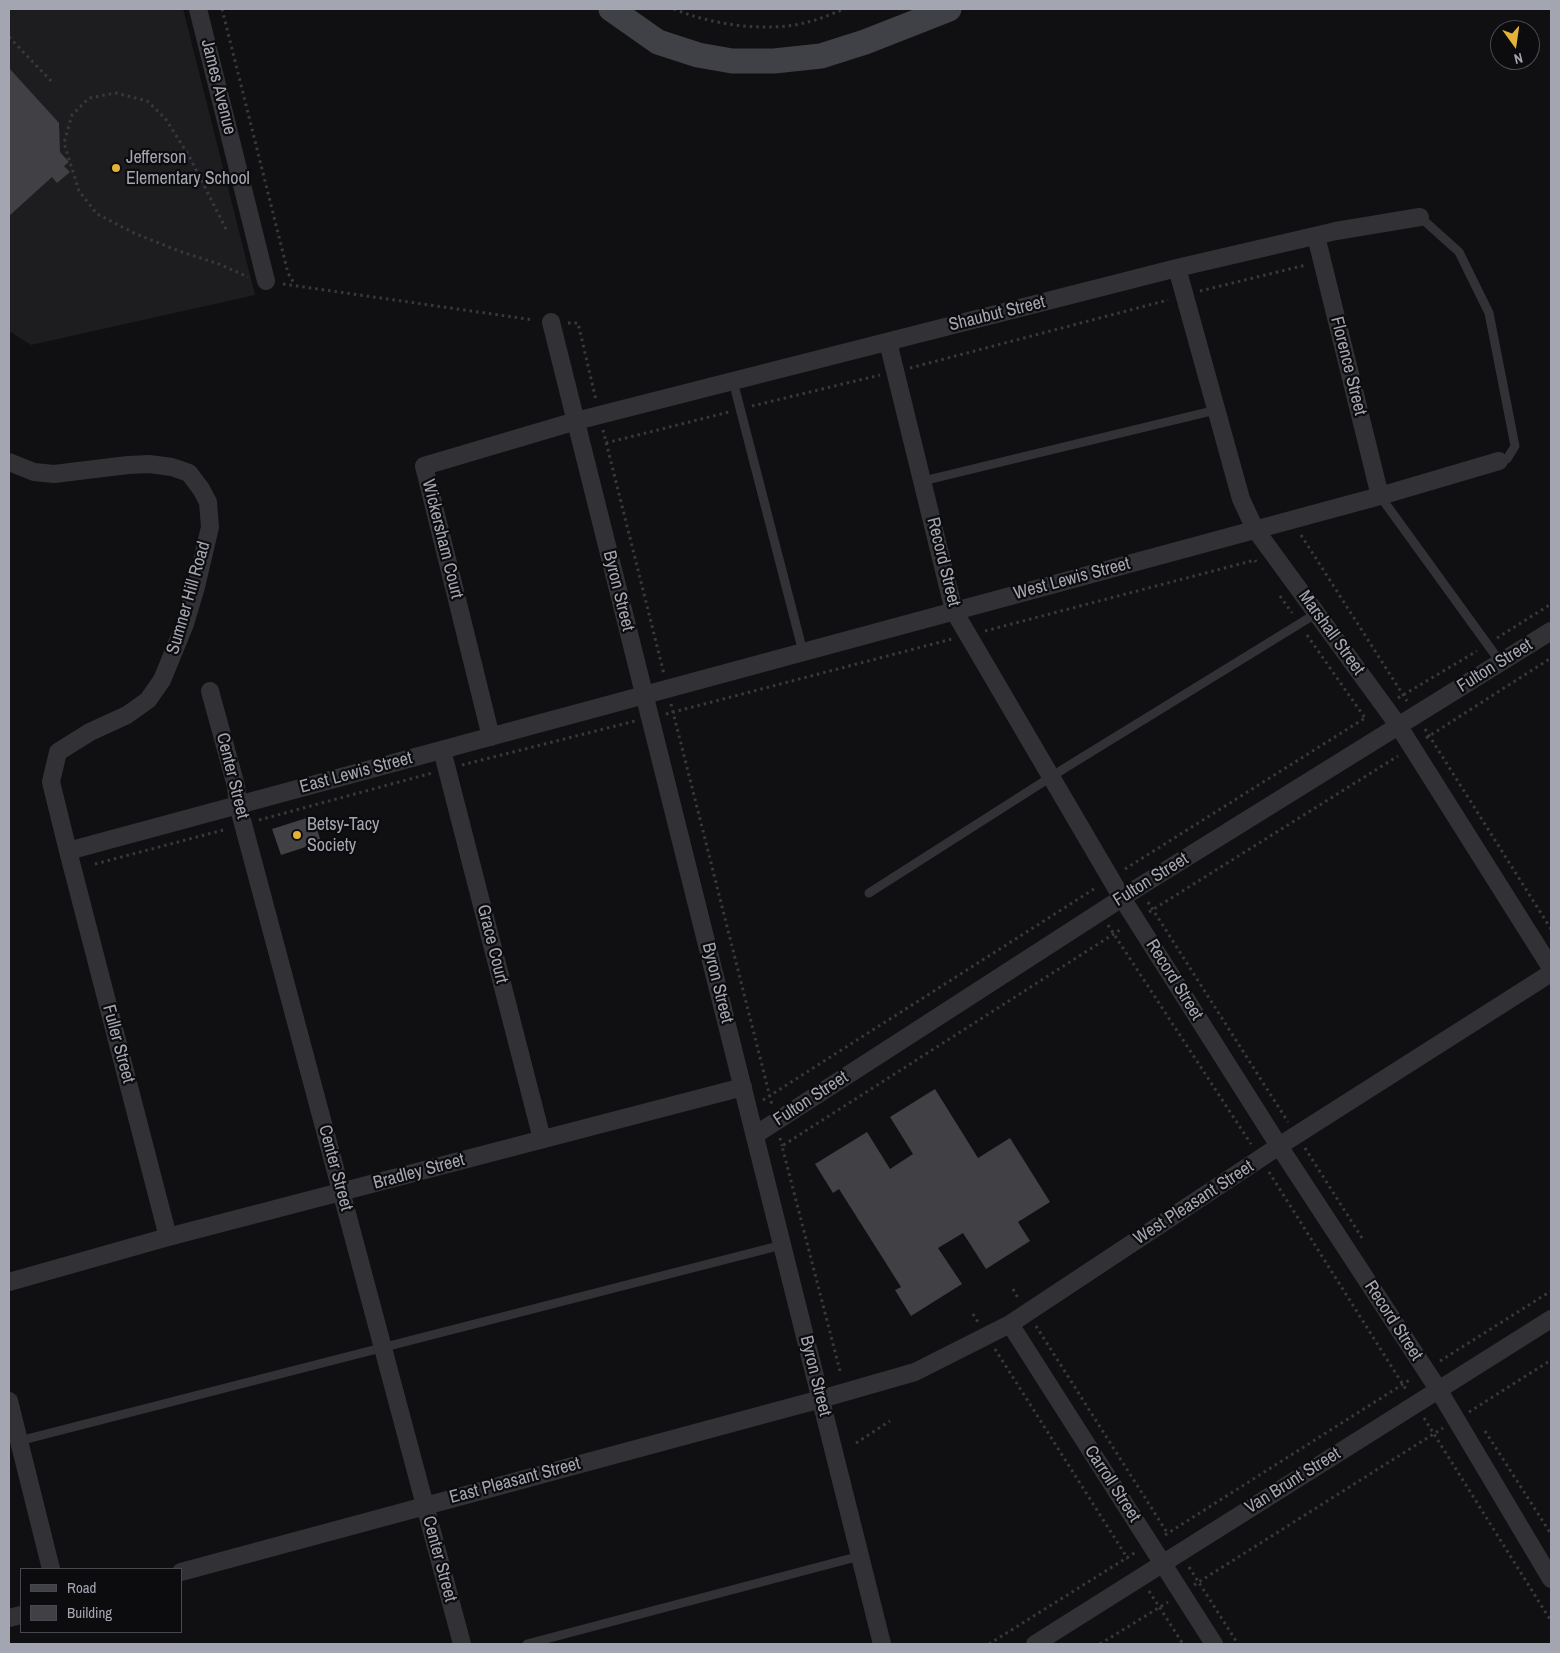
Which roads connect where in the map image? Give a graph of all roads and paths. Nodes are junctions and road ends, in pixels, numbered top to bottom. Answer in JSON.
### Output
{"nodes":[{"id":1,"x":198,"y":9,"type":"edge"},
{"id":2,"x":222,"y":9,"type":"edge"},
{"id":3,"x":611,"y":9,"type":"edge"},
{"id":4,"x":674,"y":9,"type":"edge"},
{"id":5,"x":845,"y":9,"type":"edge"},
{"id":6,"x":949,"y":9,"type":"edge"},
{"id":7,"x":9,"y":37,"type":"edge"},
{"id":8,"x":53,"y":83,"type":"dead end"},
{"id":9,"x":1420,"y":217,"type":"joint"},
{"id":10,"x":1316,"y":236,"type":"junction"},
{"id":11,"x":1322,"y":261,"type":"junction"},
{"id":12,"x":1177,"y":268,"type":"junction"},
{"id":13,"x":266,"y":281,"type":"dead end"},
{"id":14,"x":295,"y":285,"type":"dead end"},
{"id":15,"x":1184,"y":295,"type":"junction"},
{"id":16,"x":551,"y":322,"type":"joint"},
{"id":17,"x":888,"y":342,"type":"junction"},
{"id":18,"x":896,"y":372,"type":"junction"},
{"id":19,"x":733,"y":381,"type":"junction"},
{"id":20,"x":740,"y":409,"type":"junction"},
{"id":21,"x":1216,"y":410,"type":"junction"},
{"id":22,"x":599,"y":415,"type":"junction"},
{"id":23,"x":576,"y":421,"type":"junction"},
{"id":24,"x":606,"y":443,"type":"junction"},
{"id":25,"x":1499,"y":461,"type":"joint"},
{"id":26,"x":9,"y":462,"type":"edge"},
{"id":27,"x":923,"y":481,"type":"junction"},
{"id":28,"x":1380,"y":496,"type":"junction"},
{"id":29,"x":1256,"y":529,"type":"junction"},
{"id":30,"x":1260,"y":568,"type":"dead end"},
{"id":31,"x":1277,"y":592,"type":"dead end"},
{"id":32,"x":1551,"y":604,"type":"edge"},
{"id":33,"x":954,"y":611,"type":"junction"},
{"id":34,"x":1317,"y":613,"type":"junction"},
{"id":35,"x":1299,"y":624,"type":"junction"},
{"id":36,"x":1551,"y":631,"type":"edge"},
{"id":37,"x":968,"y":635,"type":"junction"},
{"id":38,"x":1487,"y":644,"type":"junction"},
{"id":39,"x":803,"y":652,"type":"junction"},
{"id":40,"x":1551,"y":658,"type":"edge"},
{"id":41,"x":1501,"y":663,"type":"junction"},
{"id":42,"x":668,"y":688,"type":"junction"},
{"id":43,"x":210,"y":691,"type":"dead end"},
{"id":44,"x":644,"y":695,"type":"junction"},
{"id":45,"x":1384,"y":706,"type":"junction"},
{"id":46,"x":673,"y":712,"type":"junction"},
{"id":47,"x":650,"y":718,"type":"junction"},
{"id":48,"x":1365,"y":718,"type":"junction"},
{"id":49,"x":1398,"y":725,"type":"junction"},
{"id":50,"x":491,"y":737,"type":"junction"},
{"id":51,"x":1412,"y":747,"type":"junction"},
{"id":52,"x":442,"y":750,"type":"junction"},
{"id":53,"x":447,"y":769,"type":"junction"},
{"id":54,"x":1051,"y":777,"type":"junction"},
{"id":55,"x":238,"y":805,"type":"junction"},
{"id":56,"x":243,"y":824,"type":"junction"},
{"id":57,"x":68,"y":852,"type":"junction"},
{"id":58,"x":1121,"y":860,"type":"dead end"},
{"id":59,"x":1126,"y":868,"type":"junction"},
{"id":60,"x":72,"y":870,"type":"junction"},
{"id":61,"x":1110,"y":878,"type":"junction"},
{"id":62,"x":1139,"y":887,"type":"junction"},
{"id":63,"x":868,"y":893,"type":"dead end"},
{"id":64,"x":1087,"y":893,"type":"junction"},
{"id":65,"x":1122,"y":898,"type":"junction"},
{"id":66,"x":1153,"y":910,"type":"junction"},
{"id":67,"x":1100,"y":912,"type":"junction"},
{"id":68,"x":1136,"y":920,"type":"junction"},
{"id":69,"x":1114,"y":934,"type":"junction"},
{"id":70,"x":1551,"y":968,"type":"edge"},
{"id":71,"x":1551,"y":974,"type":"edge"},
{"id":72,"x":743,"y":1088,"type":"junction"},
{"id":73,"x":770,"y":1096,"type":"junction"},
{"id":74,"x":748,"y":1110,"type":"junction"},
{"id":75,"x":776,"y":1121,"type":"junction"},
{"id":76,"x":755,"y":1135,"type":"junction"},
{"id":77,"x":1297,"y":1135,"type":"junction"},
{"id":78,"x":542,"y":1139,"type":"junction"},
{"id":79,"x":782,"y":1146,"type":"junction"},
{"id":80,"x":1279,"y":1146,"type":"junction"},
{"id":81,"x":1260,"y":1158,"type":"junction"},
{"id":82,"x":342,"y":1193,"type":"junction"},
{"id":83,"x":168,"y":1237,"type":"junction"},
{"id":84,"x":1363,"y":1238,"type":"dead end"},
{"id":85,"x":782,"y":1245,"type":"junction"},
{"id":86,"x":9,"y":1282,"type":"edge"},
{"id":87,"x":1012,"y":1289,"type":"dead end"},
{"id":88,"x":1551,"y":1291,"type":"edge"},
{"id":89,"x":1027,"y":1312,"type":"junction"},
{"id":90,"x":973,"y":1314,"type":"dead end"},
{"id":91,"x":1551,"y":1319,"type":"edge"},
{"id":92,"x":1010,"y":1324,"type":"junction"},
{"id":93,"x":987,"y":1335,"type":"junction"},
{"id":94,"x":383,"y":1348,"type":"junction"},
{"id":95,"x":1435,"y":1352,"type":"dead end"},
{"id":96,"x":1551,"y":1360,"type":"edge"},
{"id":97,"x":1441,"y":1361,"type":"junction"},
{"id":98,"x":1425,"y":1370,"type":"junction"},
{"id":99,"x":840,"y":1371,"type":"dead end"},
{"id":100,"x":1453,"y":1380,"type":"junction"},
{"id":101,"x":1403,"y":1384,"type":"junction"},
{"id":102,"x":1438,"y":1389,"type":"junction"},
{"id":103,"x":821,"y":1399,"type":"junction"},
{"id":104,"x":9,"y":1402,"type":"edge"},
{"id":105,"x":1415,"y":1404,"type":"junction"},
{"id":106,"x":1472,"y":1410,"type":"junction"},
{"id":107,"x":1477,"y":1418,"type":"dead end"},
{"id":108,"x":1456,"y":1420,"type":"junction"},
{"id":109,"x":890,"y":1421,"type":"dead end"},
{"id":110,"x":1483,"y":1426,"type":"dead end"},
{"id":111,"x":1434,"y":1434,"type":"junction"},
{"id":112,"x":19,"y":1442,"type":"junction"},
{"id":113,"x":856,"y":1443,"type":"dead end"},
{"id":114,"x":424,"y":1505,"type":"junction"},
{"id":115,"x":1168,"y":1533,"type":"junction"},
{"id":116,"x":1551,"y":1534,"type":"edge"},
{"id":117,"x":1150,"y":1544,"type":"junction"},
{"id":118,"x":1180,"y":1552,"type":"junction"},
{"id":119,"x":860,"y":1556,"type":"junction"},
{"id":120,"x":1128,"y":1558,"type":"junction"},
{"id":121,"x":1162,"y":1563,"type":"junction"},
{"id":122,"x":51,"y":1568,"type":"edge"},
{"id":123,"x":182,"y":1572,"type":"edge"},
{"id":124,"x":1140,"y":1577,"type":"junction"},
{"id":125,"x":1551,"y":1578,"type":"edge"},
{"id":126,"x":1199,"y":1582,"type":"junction"},
{"id":127,"x":1182,"y":1593,"type":"junction"},
{"id":128,"x":1159,"y":1607,"type":"junction"},
{"id":129,"x":1551,"y":1621,"type":"edge"},
{"id":130,"x":462,"y":1644,"type":"edge"},
{"id":131,"x":527,"y":1644,"type":"edge"},
{"id":132,"x":882,"y":1644,"type":"edge"},
{"id":133,"x":989,"y":1644,"type":"edge"},
{"id":134,"x":1035,"y":1644,"type":"edge"},
{"id":135,"x":1100,"y":1644,"type":"edge"},
{"id":136,"x":1183,"y":1644,"type":"edge"},
{"id":137,"x":1214,"y":1644,"type":"edge"},
{"id":138,"x":1238,"y":1644,"type":"edge"}],
"edges":[{"from":1,"to":13,"type":"street","name":"James Avenue"},
{"from":2,"to":14,"type":"path"},
{"from":3,"to":6,"type":"street"},
{"from":4,"to":5,"type":"path"},
{"from":7,"to":8,"type":"path"},
{"from":9,"to":10,"type":"street","name":"Shaubut Street"},
{"from":9,"to":25,"type":"lane"},
{"from":10,"to":11,"type":"street","name":"Florence Street"},
{"from":10,"to":12,"type":"street","name":"Shaubut Street"},
{"from":11,"to":15,"type":"path"},
{"from":11,"to":28,"type":"street","name":"Florence Street"},
{"from":12,"to":15,"type":"street","name":"Marshall Street"},
{"from":12,"to":17,"type":"street","name":"Shaubut Street"},
{"from":15,"to":18,"type":"path"},
{"from":15,"to":21,"type":"street","name":"Marshall Street"},
{"from":16,"to":22,"type":"path"},
{"from":16,"to":23,"type":"street","name":"Byron Street"},
{"from":17,"to":18,"type":"street","name":"Record Street"},
{"from":17,"to":19,"type":"street","name":"Shaubut Street"},
{"from":18,"to":20,"type":"path"},
{"from":18,"to":27,"type":"street","name":"Record Street"},
{"from":19,"to":20,"type":"lane"},
{"from":19,"to":22,"type":"street","name":"Shaubut Street"},
{"from":20,"to":24,"type":"path"},
{"from":20,"to":39,"type":"lane"},
{"from":21,"to":27,"type":"lane"},
{"from":21,"to":29,"type":"street","name":"Marshall Street"},
{"from":22,"to":23,"type":"street","name":"Shaubut Street"},
{"from":22,"to":24,"type":"path"},
{"from":23,"to":44,"type":"street","name":"Byron Street"},
{"from":23,"to":50,"type":"street","name":"Wickersham Court"},
{"from":24,"to":42,"type":"path"},
{"from":25,"to":28,"type":"street","name":"West Lewis Street"},
{"from":26,"to":57,"type":"street","name":"Sumner Hill Road"},
{"from":27,"to":33,"type":"street","name":"Record Street"},
{"from":28,"to":29,"type":"street","name":"West Lewis Street"},
{"from":28,"to":38,"type":"lane"},
{"from":29,"to":33,"type":"street","name":"West Lewis Street"},
{"from":29,"to":34,"type":"street","name":"Marshall Street"},
{"from":30,"to":37,"type":"path"},
{"from":31,"to":35,"type":"path"},
{"from":32,"to":38,"type":"path"},
{"from":33,"to":37,"type":"street","name":"Record Street"},
{"from":33,"to":39,"type":"street","name":"West Lewis Street"},
{"from":34,"to":35,"type":"lane"},
{"from":34,"to":45,"type":"street","name":"Marshall Street"},
{"from":35,"to":48,"type":"path"},
{"from":35,"to":54,"type":"lane"},
{"from":36,"to":41,"type":"street","name":"Fulton Street"},
{"from":37,"to":46,"type":"path"},
{"from":37,"to":54,"type":"street","name":"Record Street"},
{"from":38,"to":41,"type":"lane"},
{"from":38,"to":45,"type":"path"},
{"from":39,"to":42,"type":"street","name":"West Lewis Street"},
{"from":40,"to":51,"type":"path"},
{"from":41,"to":49,"type":"street","name":"Fulton Street"},
{"from":42,"to":44,"type":"street","name":"West Lewis Street"},
{"from":42,"to":46,"type":"path"},
{"from":43,"to":55,"type":"street","name":"Center Street"},
{"from":44,"to":47,"type":"street","name":"Byron Street"},
{"from":44,"to":50,"type":"street","name":"East Lewis Street"},
{"from":45,"to":48,"type":"path"},
{"from":45,"to":49,"type":"street","name":"Marshall Street"},
{"from":46,"to":47,"type":"path"},
{"from":46,"to":73,"type":"path"},
{"from":47,"to":53,"type":"path"},
{"from":47,"to":72,"type":"street","name":"Byron Street"},
{"from":48,"to":59,"type":"path"},
{"from":49,"to":51,"type":"street","name":"Marshall Street"},
{"from":49,"to":62,"type":"street","name":"Fulton Street"},
{"from":50,"to":52,"type":"street","name":"East Lewis Street"},
{"from":51,"to":66,"type":"path"},
{"from":51,"to":70,"type":"street","name":"Marshall Street"},
{"from":52,"to":53,"type":"street","name":"Grace Court"},
{"from":52,"to":55,"type":"street","name":"East Lewis Street"},
{"from":53,"to":56,"type":"path"},
{"from":53,"to":78,"type":"street","name":"Grace Court"},
{"from":54,"to":61,"type":"street","name":"Record Street"},
{"from":54,"to":63,"type":"lane"},
{"from":55,"to":56,"type":"street","name":"Center Street"},
{"from":55,"to":57,"type":"street","name":"East Lewis Street"},
{"from":56,"to":60,"type":"path"},
{"from":56,"to":82,"type":"street","name":"Center Street"},
{"from":57,"to":60,"type":"street","name":"Fuller Street"},
{"from":58,"to":59,"type":"path"},
{"from":59,"to":61,"type":"path"},
{"from":59,"to":62,"type":"path"},
{"from":60,"to":83,"type":"street","name":"Fuller Street"},
{"from":61,"to":64,"type":"path"},
{"from":61,"to":65,"type":"street","name":"Record Street"},
{"from":62,"to":65,"type":"street","name":"Fulton Street"},
{"from":62,"to":66,"type":"path"},
{"from":64,"to":67,"type":"path"},
{"from":64,"to":73,"type":"path"},
{"from":65,"to":67,"type":"street","name":"Fulton Street"},
{"from":65,"to":68,"type":"street","name":"Record Street"},
{"from":66,"to":68,"type":"path"},
{"from":66,"to":77,"type":"path"},
{"from":67,"to":69,"type":"path"},
{"from":67,"to":75,"type":"street","name":"Fulton Street"},
{"from":68,"to":69,"type":"path"},
{"from":68,"to":80,"type":"street","name":"Record Street"},
{"from":69,"to":79,"type":"path"},
{"from":69,"to":81,"type":"path"},
{"from":71,"to":77,"type":"street","name":"West Pleasant Street"},
{"from":72,"to":74,"type":"street","name":"Byron Street"},
{"from":72,"to":78,"type":"street","name":"Bradley Street"},
{"from":73,"to":74,"type":"path"},
{"from":73,"to":75,"type":"path"},
{"from":74,"to":76,"type":"street","name":"Byron Street"},
{"from":75,"to":76,"type":"street","name":"Fulton Street"},
{"from":75,"to":79,"type":"path"},
{"from":76,"to":85,"type":"street","name":"Byron Street"},
{"from":77,"to":80,"type":"street","name":"West Pleasant Street"},
{"from":77,"to":84,"type":"path"},
{"from":78,"to":82,"type":"street","name":"Bradley Street"},
{"from":79,"to":99,"type":"path"},
{"from":80,"to":81,"type":"street","name":"West Pleasant Street"},
{"from":80,"to":98,"type":"street","name":"Record Street"},
{"from":81,"to":89,"type":"street","name":"West Pleasant Street"},
{"from":81,"to":101,"type":"path"},
{"from":82,"to":83,"type":"street","name":"Bradley Street"},
{"from":82,"to":94,"type":"street","name":"Center Street"},
{"from":83,"to":86,"type":"street","name":"Bradley Street"},
{"from":85,"to":94,"type":"lane"},
{"from":85,"to":103,"type":"street","name":"Byron Street"},
{"from":87,"to":89,"type":"path"},
{"from":88,"to":97,"type":"path"},
{"from":89,"to":92,"type":"street","name":"West Pleasant Street"},
{"from":89,"to":115,"type":"path"},
{"from":90,"to":93,"type":"path"},
{"from":91,"to":100,"type":"street","name":"Van Brunt Street"},
{"from":92,"to":93,"type":"street","name":"West Pleasant Street"},
{"from":92,"to":117,"type":"street","name":"Carroll Street"},
{"from":93,"to":103,"type":"street","name":"West Pleasant Street"},
{"from":93,"to":120,"type":"path"},
{"from":94,"to":112,"type":"lane"},
{"from":94,"to":114,"type":"street","name":"Center Street"},
{"from":95,"to":97,"type":"path"},
{"from":96,"to":106,"type":"path"},
{"from":97,"to":98,"type":"path"},
{"from":97,"to":100,"type":"path"},
{"from":98,"to":101,"type":"path"},
{"from":98,"to":102,"type":"street","name":"Record Street"},
{"from":100,"to":102,"type":"street","name":"Van Brunt Street"},
{"from":100,"to":106,"type":"path"},
{"from":101,"to":105,"type":"path"},
{"from":101,"to":115,"type":"path"},
{"from":102,"to":105,"type":"street","name":"Van Brunt Street"},
{"from":102,"to":108,"type":"street","name":"Record Street"},
{"from":103,"to":114,"type":"street","name":"East Pleasant Street"},
{"from":103,"to":119,"type":"street","name":"Byron Street"},
{"from":104,"to":112,"type":"street"},
{"from":105,"to":111,"type":"path"},
{"from":105,"to":118,"type":"street","name":"Van Brunt Street"},
{"from":106,"to":107,"type":"path"},
{"from":106,"to":108,"type":"path"},
{"from":108,"to":111,"type":"path"},
{"from":108,"to":125,"type":"street","name":"Record Street"},
{"from":109,"to":113,"type":"path"},
{"from":110,"to":116,"type":"path"},
{"from":111,"to":126,"type":"path"},
{"from":111,"to":129,"type":"path"},
{"from":112,"to":122,"type":"street"},
{"from":114,"to":123,"type":"street","name":"East Pleasant Street"},
{"from":114,"to":130,"type":"street","name":"Center Street"},
{"from":115,"to":117,"type":"path"},
{"from":115,"to":118,"type":"path"},
{"from":117,"to":120,"type":"path"},
{"from":117,"to":121,"type":"street","name":"Carroll Street"},
{"from":118,"to":121,"type":"street","name":"Van Brunt Street"},
{"from":118,"to":126,"type":"path"},
{"from":119,"to":131,"type":"lane"},
{"from":119,"to":132,"type":"street","name":"Byron Street"},
{"from":120,"to":124,"type":"path"},
{"from":120,"to":133,"type":"path"},
{"from":121,"to":124,"type":"street","name":"Van Brunt Street"},
{"from":121,"to":127,"type":"street","name":"Carroll Street"},
{"from":124,"to":128,"type":"path"},
{"from":124,"to":134,"type":"street","name":"Van Brunt Street"},
{"from":126,"to":127,"type":"path"},
{"from":126,"to":138,"type":"path"},
{"from":127,"to":128,"type":"path"},
{"from":127,"to":137,"type":"street","name":"Carroll Street"},
{"from":128,"to":135,"type":"path"},
{"from":128,"to":136,"type":"path"}]}
